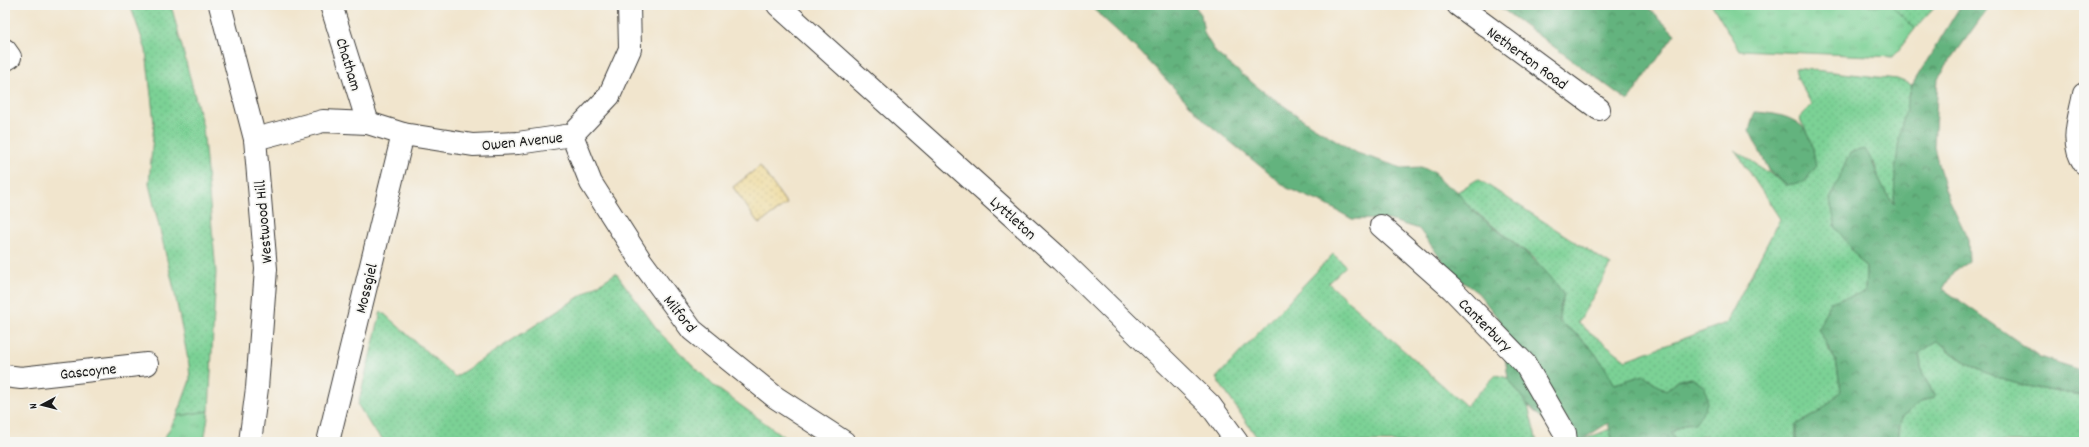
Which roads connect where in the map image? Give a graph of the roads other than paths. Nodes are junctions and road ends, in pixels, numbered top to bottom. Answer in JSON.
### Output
{"nodes":[{"id":1,"x":220,"y":5,"type":"edge"},
{"id":2,"x":332,"y":5,"type":"edge"},
{"id":3,"x":629,"y":5,"type":"edge"},
{"id":4,"x":778,"y":5,"type":"edge"},
{"id":5,"x":1458,"y":5,"type":"edge"},
{"id":6,"x":5,"y":50,"type":"edge"},
{"id":7,"x":5,"y":60,"type":"edge"},
{"id":8,"x":2084,"y":94,"type":"edge"},
{"id":9,"x":1599,"y":109,"type":"dead end"},
{"id":10,"x":368,"y":123,"type":"junction"},
{"id":11,"x":403,"y":134,"type":"junction"},
{"id":12,"x":572,"y":135,"type":"junction"},
{"id":13,"x":255,"y":139,"type":"junction"},
{"id":14,"x":2084,"y":163,"type":"edge"},
{"id":15,"x":1381,"y":226,"type":"dead end"},
{"id":16,"x":147,"y":364,"type":"dead end"},
{"id":17,"x":5,"y":376,"type":"edge"},
{"id":18,"x":332,"y":440,"type":"edge"},
{"id":19,"x":250,"y":442,"type":"edge"},
{"id":20,"x":844,"y":442,"type":"edge"},
{"id":21,"x":1237,"y":442,"type":"edge"},
{"id":22,"x":1566,"y":442,"type":"edge"}],
"edges":[{"from":1,"to":13,"type":"street","name":"Westwood Hill"},
{"from":2,"to":10,"type":"street","name":"Chatham"},
{"from":3,"to":12,"type":"street","name":"Owen Avenue"},
{"from":4,"to":21,"type":"street","name":"Lyttleton"},
{"from":5,"to":9,"type":"street","name":"Netherton Road"},
{"from":6,"to":7,"type":"street"},
{"from":8,"to":14,"type":"street"},
{"from":10,"to":11,"type":"street","name":"Owen Avenue"},
{"from":10,"to":13,"type":"street","name":"Owen Avenue"},
{"from":11,"to":12,"type":"street","name":"Owen Avenue"},
{"from":11,"to":18,"type":"street","name":"Mossgiel"},
{"from":12,"to":20,"type":"street","name":"Milford"},
{"from":13,"to":19,"type":"street","name":"Westwood Hill"},
{"from":15,"to":22,"type":"street","name":"Canterbury"},
{"from":16,"to":17,"type":"street","name":"Gascoyne"}]}
